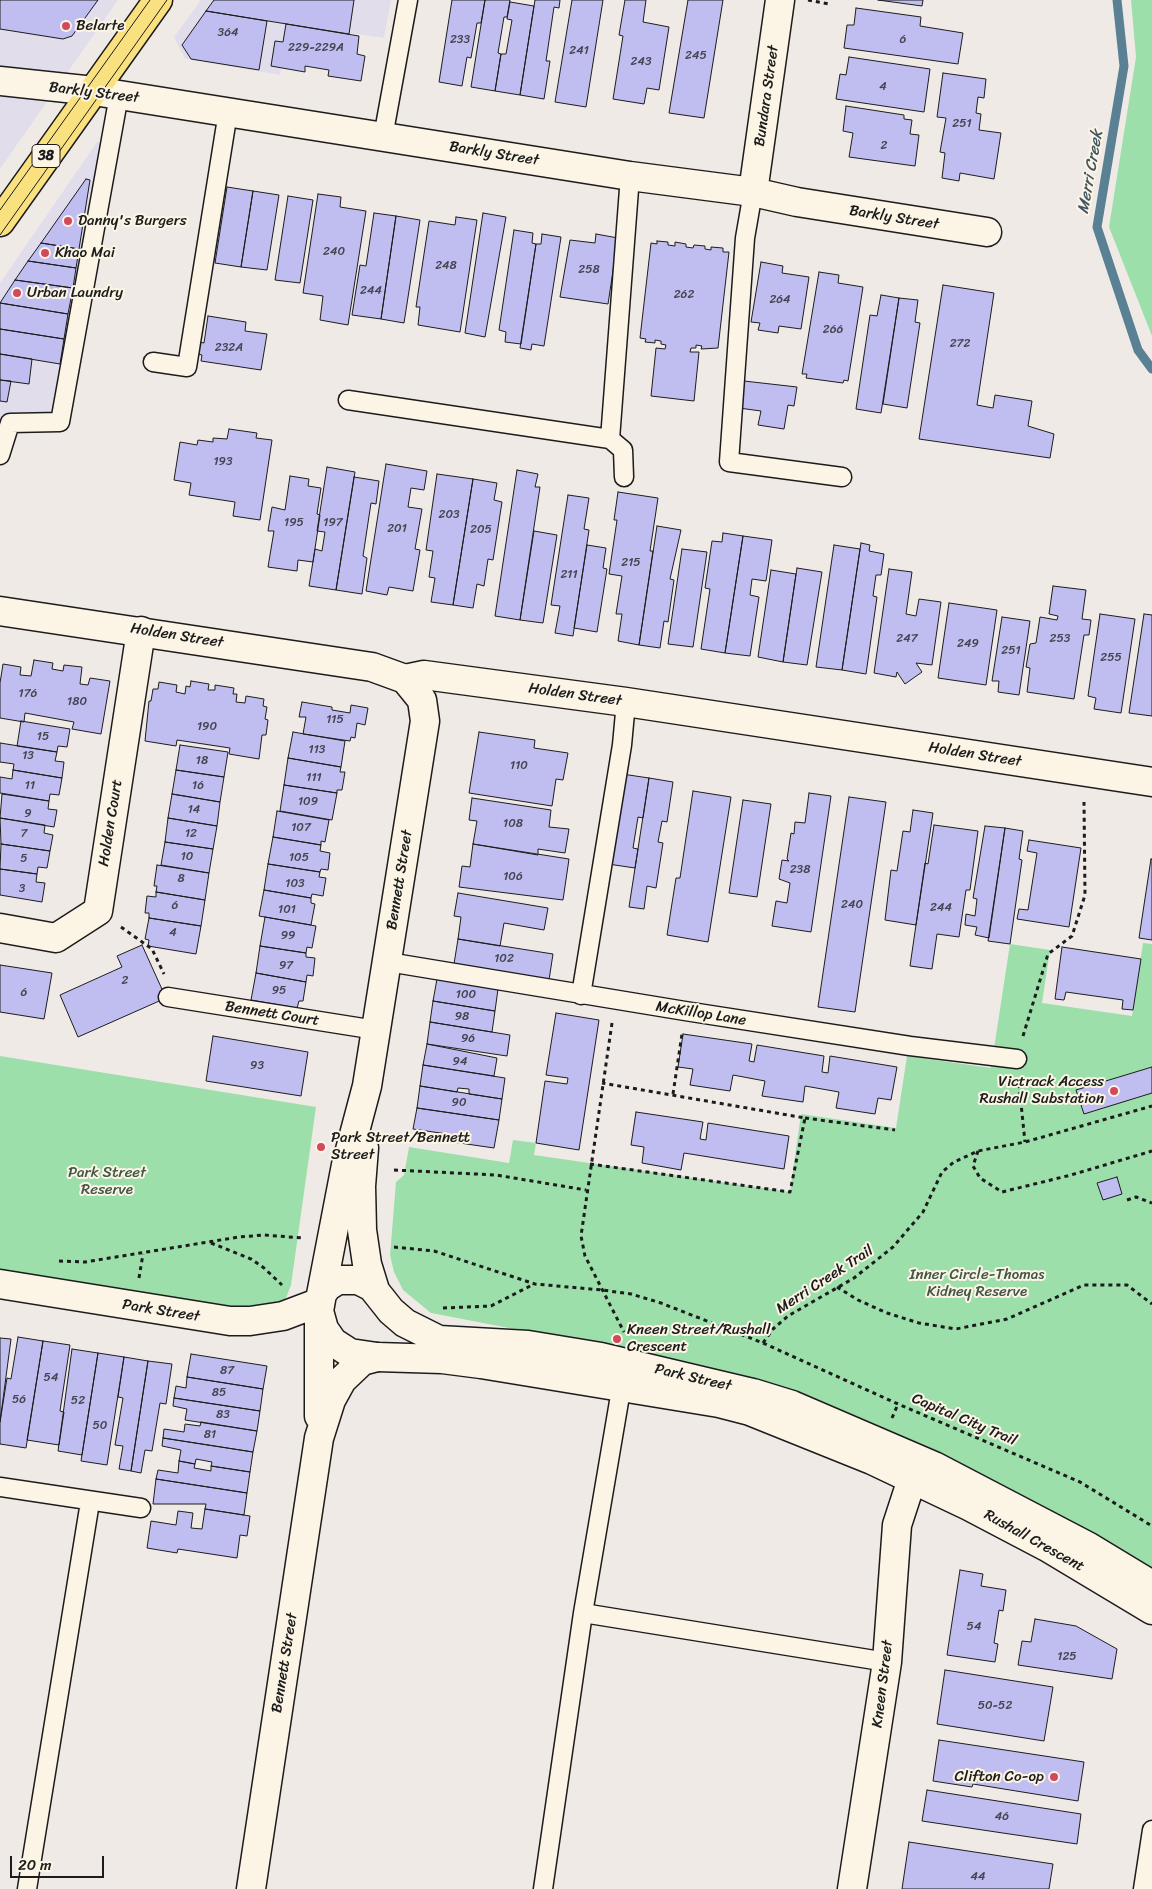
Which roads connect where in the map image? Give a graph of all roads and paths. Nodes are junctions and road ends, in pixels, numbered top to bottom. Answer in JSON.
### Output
{"nodes":[{"id":1,"x":158,"y":0,"type":"edge"},
{"id":2,"x":408,"y":0,"type":"edge"},
{"id":3,"x":780,"y":0,"type":"edge"},
{"id":4,"x":808,"y":0,"type":"edge"},
{"id":5,"x":828,"y":4,"type":"dead end"},
{"id":6,"x":0,"y":81,"type":"edge"},
{"id":7,"x":106,"y":93,"type":"junction"},
{"id":8,"x":228,"y":112,"type":"junction"},
{"id":9,"x":384,"y":137,"type":"junction"},
{"id":10,"x":630,"y":176,"type":"junction"},
{"id":11,"x":753,"y":192,"type":"junction"},
{"id":12,"x":0,"y":222,"type":"edge"},
{"id":13,"x":987,"y":232,"type":"dead end"},
{"id":14,"x":153,"y":362,"type":"dead end"},
{"id":15,"x":348,"y":400,"type":"dead end"},
{"id":16,"x":610,"y":439,"type":"junction"},
{"id":17,"x":0,"y":455,"type":"edge"},
{"id":18,"x":624,"y":477,"type":"dead end"},
{"id":19,"x":842,"y":478,"type":"dead end"},
{"id":20,"x":0,"y":610,"type":"edge"},
{"id":21,"x":141,"y":631,"type":"junction"},
{"id":22,"x":405,"y":679,"type":"junction"},
{"id":23,"x":626,"y":702,"type":"junction"},
{"id":24,"x":1084,"y":772,"type":"junction"},
{"id":25,"x":1152,"y":782,"type":"edge"},
{"id":26,"x":98,"y":911,"type":"junction"},
{"id":27,"x":0,"y":928,"type":"edge"},
{"id":28,"x":388,"y":962,"type":"junction"},
{"id":29,"x":582,"y":995,"type":"junction"},
{"id":30,"x":172,"y":998,"type":"joint"},
{"id":31,"x":615,"y":1000,"type":"junction"},
{"id":32,"x":685,"y":1011,"type":"junction"},
{"id":33,"x":376,"y":1030,"type":"junction"},
{"id":34,"x":1017,"y":1059,"type":"junction"},
{"id":35,"x":602,"y":1083,"type":"junction"},
{"id":36,"x":367,"y":1086,"type":"junction"},
{"id":37,"x":673,"y":1094,"type":"junction"},
{"id":38,"x":1152,"y":1106,"type":"edge"},
{"id":39,"x":805,"y":1118,"type":"junction"},
{"id":40,"x":895,"y":1130,"type":"dead end"},
{"id":41,"x":1025,"y":1142,"type":"junction"},
{"id":42,"x":978,"y":1151,"type":"junction"},
{"id":43,"x":1152,"y":1151,"type":"edge"},
{"id":44,"x":590,"y":1164,"type":"junction"},
{"id":45,"x":394,"y":1170,"type":"dead end"},
{"id":46,"x":586,"y":1190,"type":"junction"},
{"id":47,"x":1126,"y":1200,"type":"dead end"},
{"id":48,"x":1152,"y":1203,"type":"edge"},
{"id":49,"x":211,"y":1242,"type":"dead end"},
{"id":50,"x":0,"y":1284,"type":"edge"},
{"id":51,"x":837,"y":1286,"type":"junction"},
{"id":52,"x":375,"y":1290,"type":"junction"},
{"id":53,"x":287,"y":1291,"type":"dead end"},
{"id":54,"x":320,"y":1304,"type":"junction"},
{"id":55,"x":1152,"y":1304,"type":"edge"},
{"id":56,"x":624,"y":1335,"type":"dead end"},
{"id":57,"x":763,"y":1343,"type":"joint"},
{"id":58,"x":377,"y":1357,"type":"junction"},
{"id":59,"x":623,"y":1375,"type":"junction"},
{"id":60,"x":319,"y":1438,"type":"junction"},
{"id":61,"x":912,"y":1479,"type":"junction"},
{"id":62,"x":965,"y":1482,"type":"junction"},
{"id":63,"x":0,"y":1487,"type":"edge"},
{"id":64,"x":90,"y":1502,"type":"junction"},
{"id":65,"x":141,"y":1508,"type":"dead end"},
{"id":66,"x":1152,"y":1526,"type":"edge"},
{"id":67,"x":1152,"y":1585,"type":"edge"},
{"id":68,"x":1152,"y":1610,"type":"edge"},
{"id":69,"x":583,"y":1613,"type":"junction"},
{"id":70,"x":887,"y":1662,"type":"junction"},
{"id":71,"x":1152,"y":1830,"type":"edge"},
{"id":72,"x":27,"y":1889,"type":"edge"},
{"id":73,"x":251,"y":1889,"type":"edge"},
{"id":74,"x":543,"y":1889,"type":"edge"},
{"id":75,"x":852,"y":1889,"type":"edge"},
{"id":76,"x":1143,"y":1889,"type":"edge"}],
"edges":[{"from":1,"to":7,"type":"highway","number":"38"},
{"from":2,"to":9,"type":"lane"},
{"from":3,"to":11,"type":"street","name":"Bundara Street"},
{"from":4,"to":5,"type":"path"},
{"from":6,"to":7,"type":"street","name":"Barkly Street"},
{"from":7,"to":8,"type":"street","name":"Barkly Street"},
{"from":7,"to":12,"type":"highway","number":"38"},
{"from":7,"to":17,"type":"lane"},
{"from":8,"to":9,"type":"street","name":"Barkly Street"},
{"from":8,"to":14,"type":"lane"},
{"from":9,"to":10,"type":"street","name":"Barkly Street"},
{"from":10,"to":11,"type":"street","name":"Barkly Street"},
{"from":10,"to":16,"type":"lane"},
{"from":11,"to":13,"type":"street","name":"Barkly Street"},
{"from":11,"to":19,"type":"lane"},
{"from":15,"to":16,"type":"lane"},
{"from":16,"to":18,"type":"lane"},
{"from":20,"to":21,"type":"street","name":"Holden Street"},
{"from":21,"to":22,"type":"street","name":"Holden Street"},
{"from":21,"to":26,"type":"street","name":"Holden Court"},
{"from":22,"to":23,"type":"street","name":"Holden Street"},
{"from":22,"to":28,"type":"street","name":"Bennett Street"},
{"from":23,"to":24,"type":"street","name":"Holden Street"},
{"from":23,"to":29,"type":"lane"},
{"from":24,"to":25,"type":"street","name":"Holden Street"},
{"from":24,"to":34,"type":"path"},
{"from":26,"to":27,"type":"street"},
{"from":26,"to":30,"type":"path"},
{"from":28,"to":29,"type":"lane","name":"McKillop Lane"},
{"from":28,"to":33,"type":"street","name":"Bennett Street"},
{"from":29,"to":31,"type":"lane","name":"McKillop Lane"},
{"from":30,"to":33,"type":"lane","name":"Bennett Court"},
{"from":31,"to":32,"type":"lane","name":"McKillop Lane"},
{"from":31,"to":35,"type":"path"},
{"from":32,"to":34,"type":"lane","name":"McKillop Lane"},
{"from":32,"to":37,"type":"path"},
{"from":33,"to":36,"type":"street","name":"Bennett Street"},
{"from":34,"to":41,"type":"path"},
{"from":35,"to":37,"type":"path"},
{"from":35,"to":44,"type":"path"},
{"from":36,"to":52,"type":"street","name":"Bennett Street"},
{"from":36,"to":54,"type":"street","name":"Bennett Street"},
{"from":37,"to":39,"type":"path"},
{"from":38,"to":41,"type":"path","name":"Merri Creek Trail"},
{"from":39,"to":40,"type":"path"},
{"from":39,"to":44,"type":"path"},
{"from":41,"to":42,"type":"path","name":"Merri Creek Trail"},
{"from":42,"to":43,"type":"path"},
{"from":42,"to":51,"type":"path","name":"Merri Creek Trail"},
{"from":44,"to":46,"type":"path"},
{"from":45,"to":46,"type":"path"},
{"from":46,"to":56,"type":"path"},
{"from":47,"to":48,"type":"path"},
{"from":49,"to":53,"type":"path"},
{"from":50,"to":54,"type":"street","name":"Park Street"},
{"from":51,"to":55,"type":"path"},
{"from":51,"to":57,"type":"path","name":"Merri Creek Trail"},
{"from":52,"to":54,"type":"street","name":"Park Street"},
{"from":52,"to":59,"type":"street","name":"Park Street"},
{"from":54,"to":58,"type":"street","name":"Park Street"},
{"from":54,"to":60,"type":"street","name":"Bennett Street"},
{"from":57,"to":66,"type":"path","name":"Capital City Trail"},
{"from":58,"to":59,"type":"street","name":"Park Street"},
{"from":58,"to":60,"type":"street","name":"Bennett Street"},
{"from":59,"to":61,"type":"street","name":"Park Street"},
{"from":59,"to":62,"type":"street","name":"Park Street"},
{"from":59,"to":69,"type":"lane"},
{"from":60,"to":73,"type":"street","name":"Bennett Street"},
{"from":61,"to":62,"type":"street"},
{"from":61,"to":68,"type":"street","name":"Rushall Crescent"},
{"from":61,"to":70,"type":"street","name":"Kneen Street"},
{"from":62,"to":67,"type":"street","name":"Rushall Crescent"},
{"from":63,"to":64,"type":"lane"},
{"from":64,"to":65,"type":"lane"},
{"from":64,"to":72,"type":"lane"},
{"from":69,"to":70,"type":"lane"},
{"from":69,"to":74,"type":"lane"},
{"from":70,"to":75,"type":"street","name":"Kneen Street"},
{"from":71,"to":76,"type":"lane"}]}
